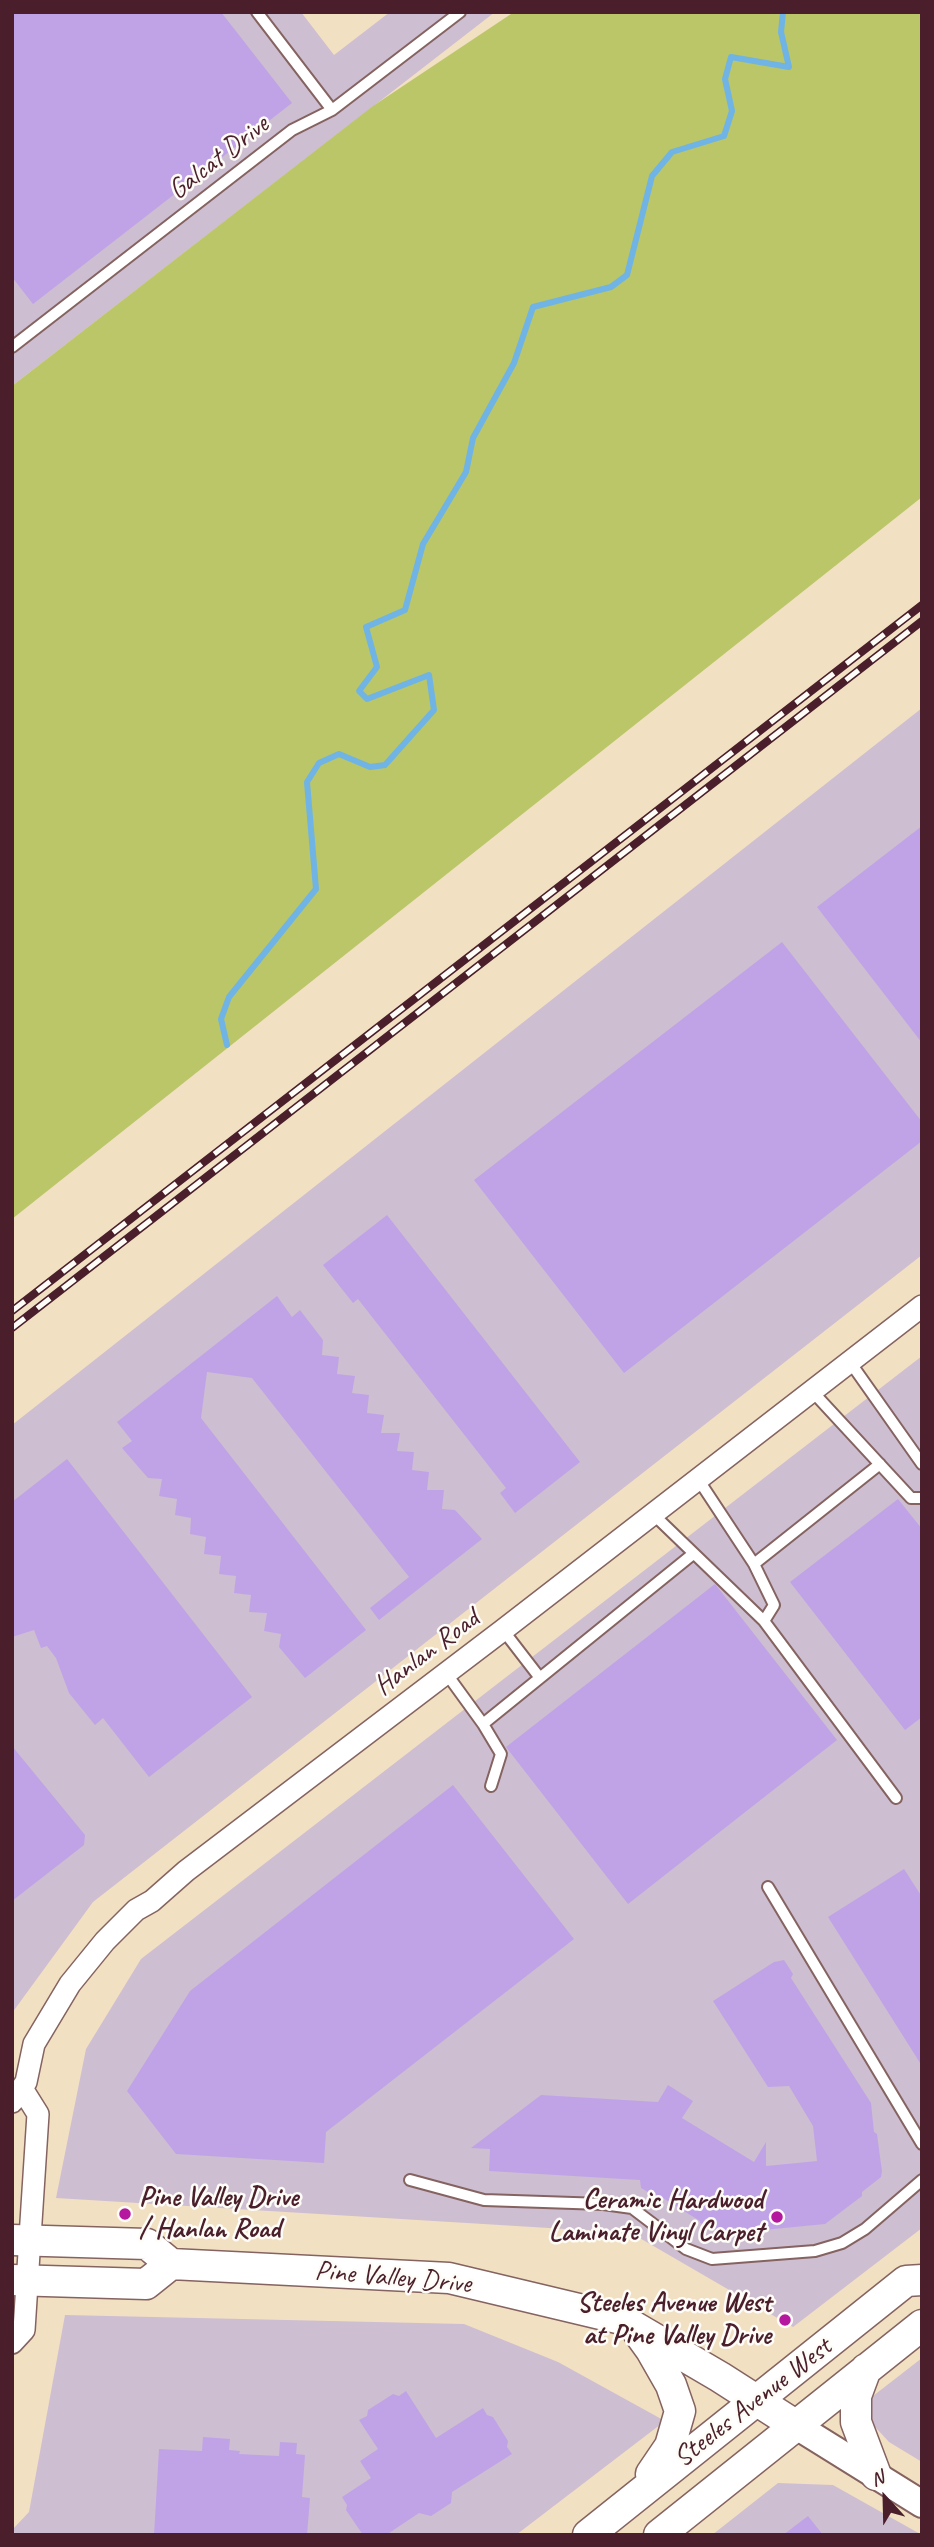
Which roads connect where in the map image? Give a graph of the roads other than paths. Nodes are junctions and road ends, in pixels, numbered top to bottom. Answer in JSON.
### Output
{"nodes":[{"id":1,"x":257,"y":12,"type":"edge"},
{"id":2,"x":460,"y":12,"type":"edge"},
{"id":3,"x":332,"y":110,"type":"junction"},
{"id":4,"x":12,"y":347,"type":"edge"},
{"id":5,"x":922,"y":1306,"type":"edge"},
{"id":6,"x":850,"y":1362,"type":"junction"},
{"id":7,"x":812,"y":1391,"type":"junction"},
{"id":8,"x":880,"y":1464,"type":"junction"},
{"id":9,"x":922,"y":1464,"type":"edge"},
{"id":10,"x":698,"y":1479,"type":"junction"},
{"id":11,"x":922,"y":1498,"type":"edge"},
{"id":12,"x":653,"y":1514,"type":"junction"},
{"id":13,"x":693,"y":1554,"type":"junction"},
{"id":14,"x":754,"y":1564,"type":"junction"},
{"id":15,"x":764,"y":1621,"type":"junction"},
{"id":16,"x":503,"y":1630,"type":"junction"},
{"id":17,"x":446,"y":1673,"type":"junction"},
{"id":18,"x":540,"y":1678,"type":"junction"},
{"id":19,"x":483,"y":1724,"type":"junction"},
{"id":20,"x":491,"y":1786,"type":"dead end"},
{"id":21,"x":896,"y":1798,"type":"dead end"},
{"id":22,"x":768,"y":1887,"type":"dead end"},
{"id":23,"x":17,"y":2096,"type":"edge"},
{"id":24,"x":922,"y":2144,"type":"edge"},
{"id":25,"x":410,"y":2180,"type":"dead end"},
{"id":26,"x":922,"y":2180,"type":"edge"},
{"id":27,"x":22,"y":2240,"type":"edge"},
{"id":28,"x":171,"y":2264,"type":"junction"},
{"id":29,"x":20,"y":2280,"type":"edge"},
{"id":30,"x":922,"y":2280,"type":"edge"},
{"id":31,"x":631,"y":2323,"type":"junction"},
{"id":32,"x":922,"y":2325,"type":"edge"},
{"id":33,"x":12,"y":2343,"type":"edge"},
{"id":34,"x":866,"y":2369,"type":"junction"},
{"id":35,"x":757,"y":2400,"type":"junction"},
{"id":36,"x":795,"y":2424,"type":"junction"},
{"id":37,"x":876,"y":2475,"type":"junction"},
{"id":38,"x":632,"y":2500,"type":"junction"},
{"id":39,"x":922,"y":2504,"type":"edge"},
{"id":40,"x":588,"y":2535,"type":"edge"},
{"id":41,"x":659,"y":2535,"type":"edge"}],
"edges":[{"from":1,"to":3,"type":"lane"},
{"from":2,"to":3,"type":"lane","name":"Galcat Drive"},
{"from":3,"to":4,"type":"lane","name":"Galcat Drive"},
{"from":5,"to":6,"type":"street","name":"Hanlan Road"},
{"from":6,"to":7,"type":"street","name":"Hanlan Road"},
{"from":6,"to":9,"type":"lane"},
{"from":7,"to":8,"type":"lane"},
{"from":7,"to":10,"type":"street","name":"Hanlan Road"},
{"from":8,"to":11,"type":"lane"},
{"from":8,"to":14,"type":"lane"},
{"from":10,"to":12,"type":"street","name":"Hanlan Road"},
{"from":10,"to":14,"type":"lane"},
{"from":12,"to":13,"type":"lane"},
{"from":12,"to":16,"type":"street","name":"Hanlan Road"},
{"from":13,"to":15,"type":"lane"},
{"from":13,"to":18,"type":"lane"},
{"from":14,"to":15,"type":"lane"},
{"from":15,"to":21,"type":"lane"},
{"from":16,"to":17,"type":"street","name":"Hanlan Road"},
{"from":16,"to":18,"type":"lane"},
{"from":17,"to":19,"type":"lane"},
{"from":17,"to":23,"type":"street","name":"Hanlan Road"},
{"from":18,"to":19,"type":"lane"},
{"from":19,"to":20,"type":"lane"},
{"from":22,"to":24,"type":"lane"},
{"from":23,"to":27,"type":"street","name":"Hanlan Road"},
{"from":25,"to":26,"type":"lane"},
{"from":27,"to":28,"type":"main road"},
{"from":27,"to":29,"type":"street","name":"Hanlan Road"},
{"from":28,"to":29,"type":"main road"},
{"from":28,"to":31,"type":"main road","name":"Pine Valley Drive"},
{"from":29,"to":33,"type":"street","name":"Hanlan Road"},
{"from":30,"to":35,"type":"main road","name":"Steeles Avenue West"},
{"from":31,"to":35,"type":"main road","name":"Pine Valley Drive"},
{"from":31,"to":38,"type":"main road"},
{"from":32,"to":34,"type":"main road","name":"Steeles Avenue West"},
{"from":34,"to":36,"type":"main road","name":"Steeles Avenue West"},
{"from":34,"to":37,"type":"main road"},
{"from":35,"to":36,"type":"main road","name":"Pine Valley Drive"},
{"from":35,"to":38,"type":"main road","name":"Steeles Avenue West"},
{"from":36,"to":37,"type":"street"},
{"from":36,"to":41,"type":"main road","name":"Steeles Avenue West"},
{"from":37,"to":39,"type":"street"},
{"from":38,"to":40,"type":"main road","name":"Steeles Avenue West"}]}
